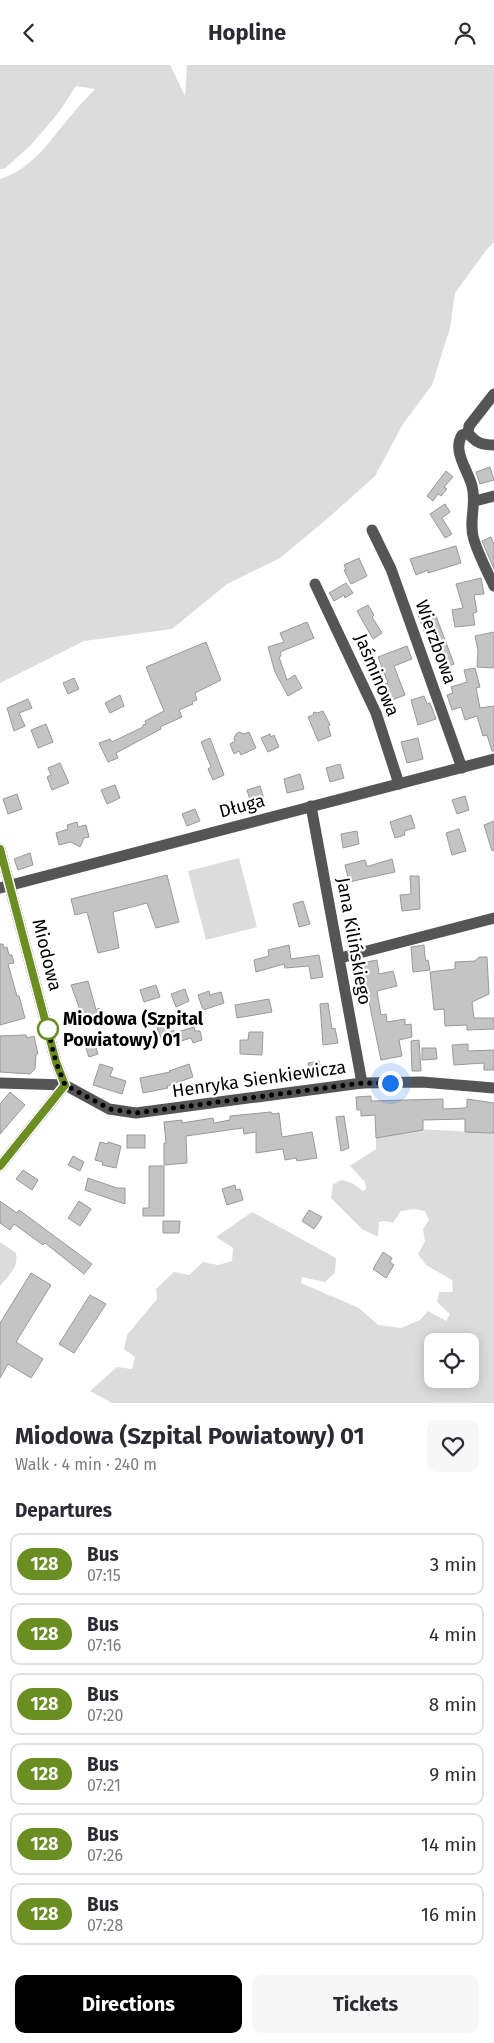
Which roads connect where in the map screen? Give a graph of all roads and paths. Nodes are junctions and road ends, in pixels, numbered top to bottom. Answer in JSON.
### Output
{"nodes":[{"id":1,"x":494,"y":394,"type":"edge"},
{"id":2,"x":468,"y":433,"type":"junction"},
{"id":3,"x":494,"y":445,"type":"edge"},
{"id":4,"x":494,"y":496,"type":"edge"},
{"id":5,"x":475,"y":501,"type":"junction"},
{"id":6,"x":372,"y":530,"type":"dead end"},
{"id":7,"x":315,"y":584,"type":"dead end"},
{"id":8,"x":494,"y":586,"type":"edge"},
{"id":9,"x":494,"y":759,"type":"edge"},
{"id":10,"x":462,"y":768,"type":"junction"},
{"id":11,"x":399,"y":784,"type":"junction"},
{"id":12,"x":311,"y":806,"type":"junction"},
{"id":13,"x":0,"y":849,"type":"edge"},
{"id":14,"x":5,"y":886,"type":"edge"},
{"id":15,"x":494,"y":918,"type":"edge"},
{"id":16,"x":340,"y":958,"type":"junction"},
{"id":17,"x":0,"y":1083,"type":"edge"},
{"id":18,"x":362,"y":1083,"type":"junction"},
{"id":19,"x":65,"y":1085,"type":"junction"},
{"id":20,"x":494,"y":1088,"type":"edge"},
{"id":21,"x":0,"y":1166,"type":"edge"}],
"edges":[{"from":1,"to":2,"type":"street"},
{"from":2,"to":3,"type":"street"},
{"from":2,"to":5,"type":"street"},
{"from":4,"to":5,"type":"street"},
{"from":5,"to":8,"type":"street"},
{"from":6,"to":10,"type":"street","name":"Wierzbowa"},
{"from":7,"to":11,"type":"street","name":"Jaśminowa"},
{"from":9,"to":10,"type":"street","name":"Długa"},
{"from":10,"to":11,"type":"street","name":"Długa"},
{"from":11,"to":12,"type":"street","name":"Długa"},
{"from":12,"to":14,"type":"street","name":"Długa"},
{"from":12,"to":16,"type":"street","name":"Jana Kilińskiego"},
{"from":13,"to":14,"type":"street","name":"Miodowa"},
{"from":14,"to":19,"type":"street","name":"Miodowa"},
{"from":15,"to":16,"type":"street"},
{"from":16,"to":18,"type":"street","name":"Jana Kilińskiego"},
{"from":17,"to":19,"type":"street"},
{"from":18,"to":19,"type":"street","name":"Henryka Sienkiewicza"},
{"from":18,"to":20,"type":"street","name":"Henryka Sienkiewicza"},
{"from":19,"to":21,"type":"street"}]}
